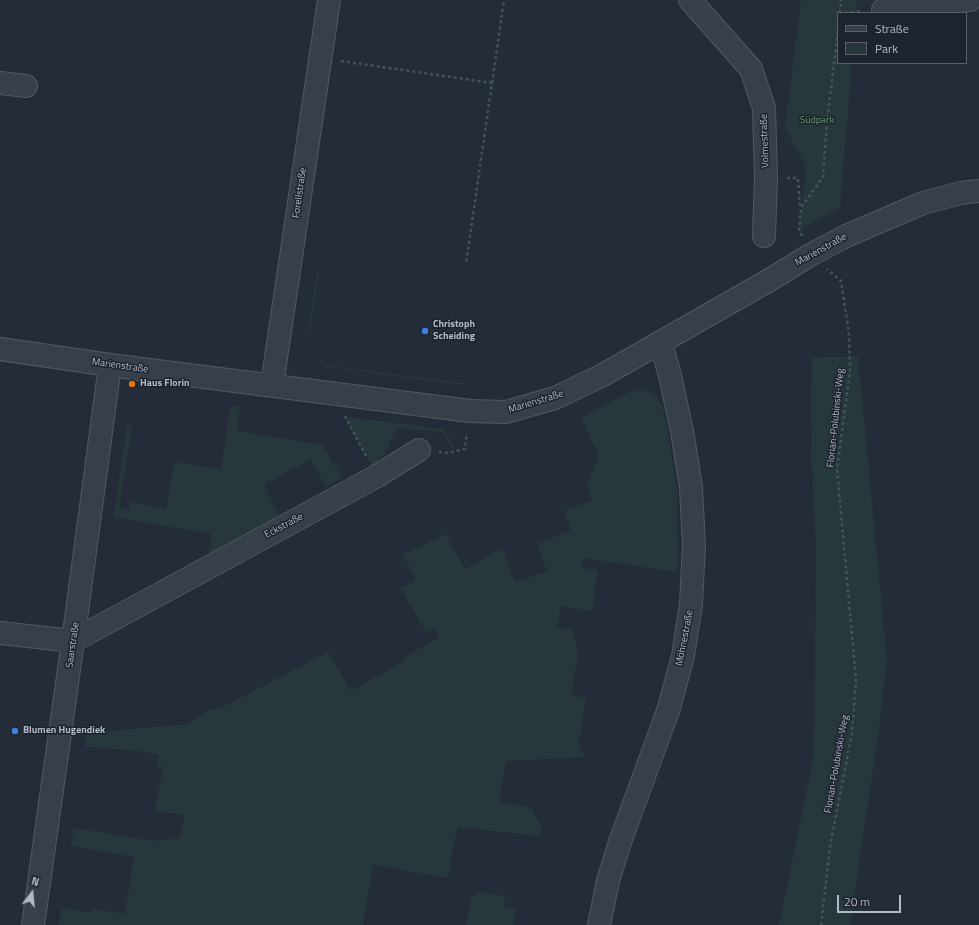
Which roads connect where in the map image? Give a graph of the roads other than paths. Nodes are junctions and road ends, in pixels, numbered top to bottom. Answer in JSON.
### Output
{"nodes":[{"id":1,"x":329,"y":0,"type":"edge"},
{"id":2,"x":690,"y":0,"type":"edge"},
{"id":3,"x":970,"y":0,"type":"edge"},
{"id":4,"x":883,"y":10,"type":"dead end"},
{"id":5,"x":0,"y":83,"type":"edge"},
{"id":6,"x":26,"y":86,"type":"dead end"},
{"id":7,"x":979,"y":191,"type":"edge"},
{"id":8,"x":764,"y":236,"type":"dead end"},
{"id":9,"x":660,"y":343,"type":"junction"},
{"id":10,"x":0,"y":349,"type":"edge"},
{"id":11,"x":110,"y":365,"type":"junction"},
{"id":12,"x":272,"y":385,"type":"junction"},
{"id":13,"x":419,"y":450,"type":"road end"},
{"id":14,"x":0,"y":633,"type":"edge"},
{"id":15,"x":73,"y":642,"type":"junction"},
{"id":16,"x":33,"y":925,"type":"edge"},
{"id":17,"x":599,"y":925,"type":"edge"}],
"edges":[{"from":1,"to":12,"type":"street","name":"Forellstraße"},
{"from":2,"to":8,"type":"street","name":"Volmestraße"},
{"from":3,"to":4,"type":"street"},
{"from":5,"to":6,"type":"street"},
{"from":7,"to":9,"type":"street","name":"Marienstraße"},
{"from":9,"to":12,"type":"street","name":"Marienstraße"},
{"from":9,"to":17,"type":"street","name":"Möhnestraße"},
{"from":10,"to":11,"type":"street","name":"Marienstraße"},
{"from":11,"to":12,"type":"street","name":"Marienstraße"},
{"from":11,"to":15,"type":"street","name":"Saarstraße"},
{"from":13,"to":15,"type":"street","name":"Eckstraße"},
{"from":14,"to":15,"type":"street"},
{"from":15,"to":16,"type":"street","name":"Saarstraße"}]}
